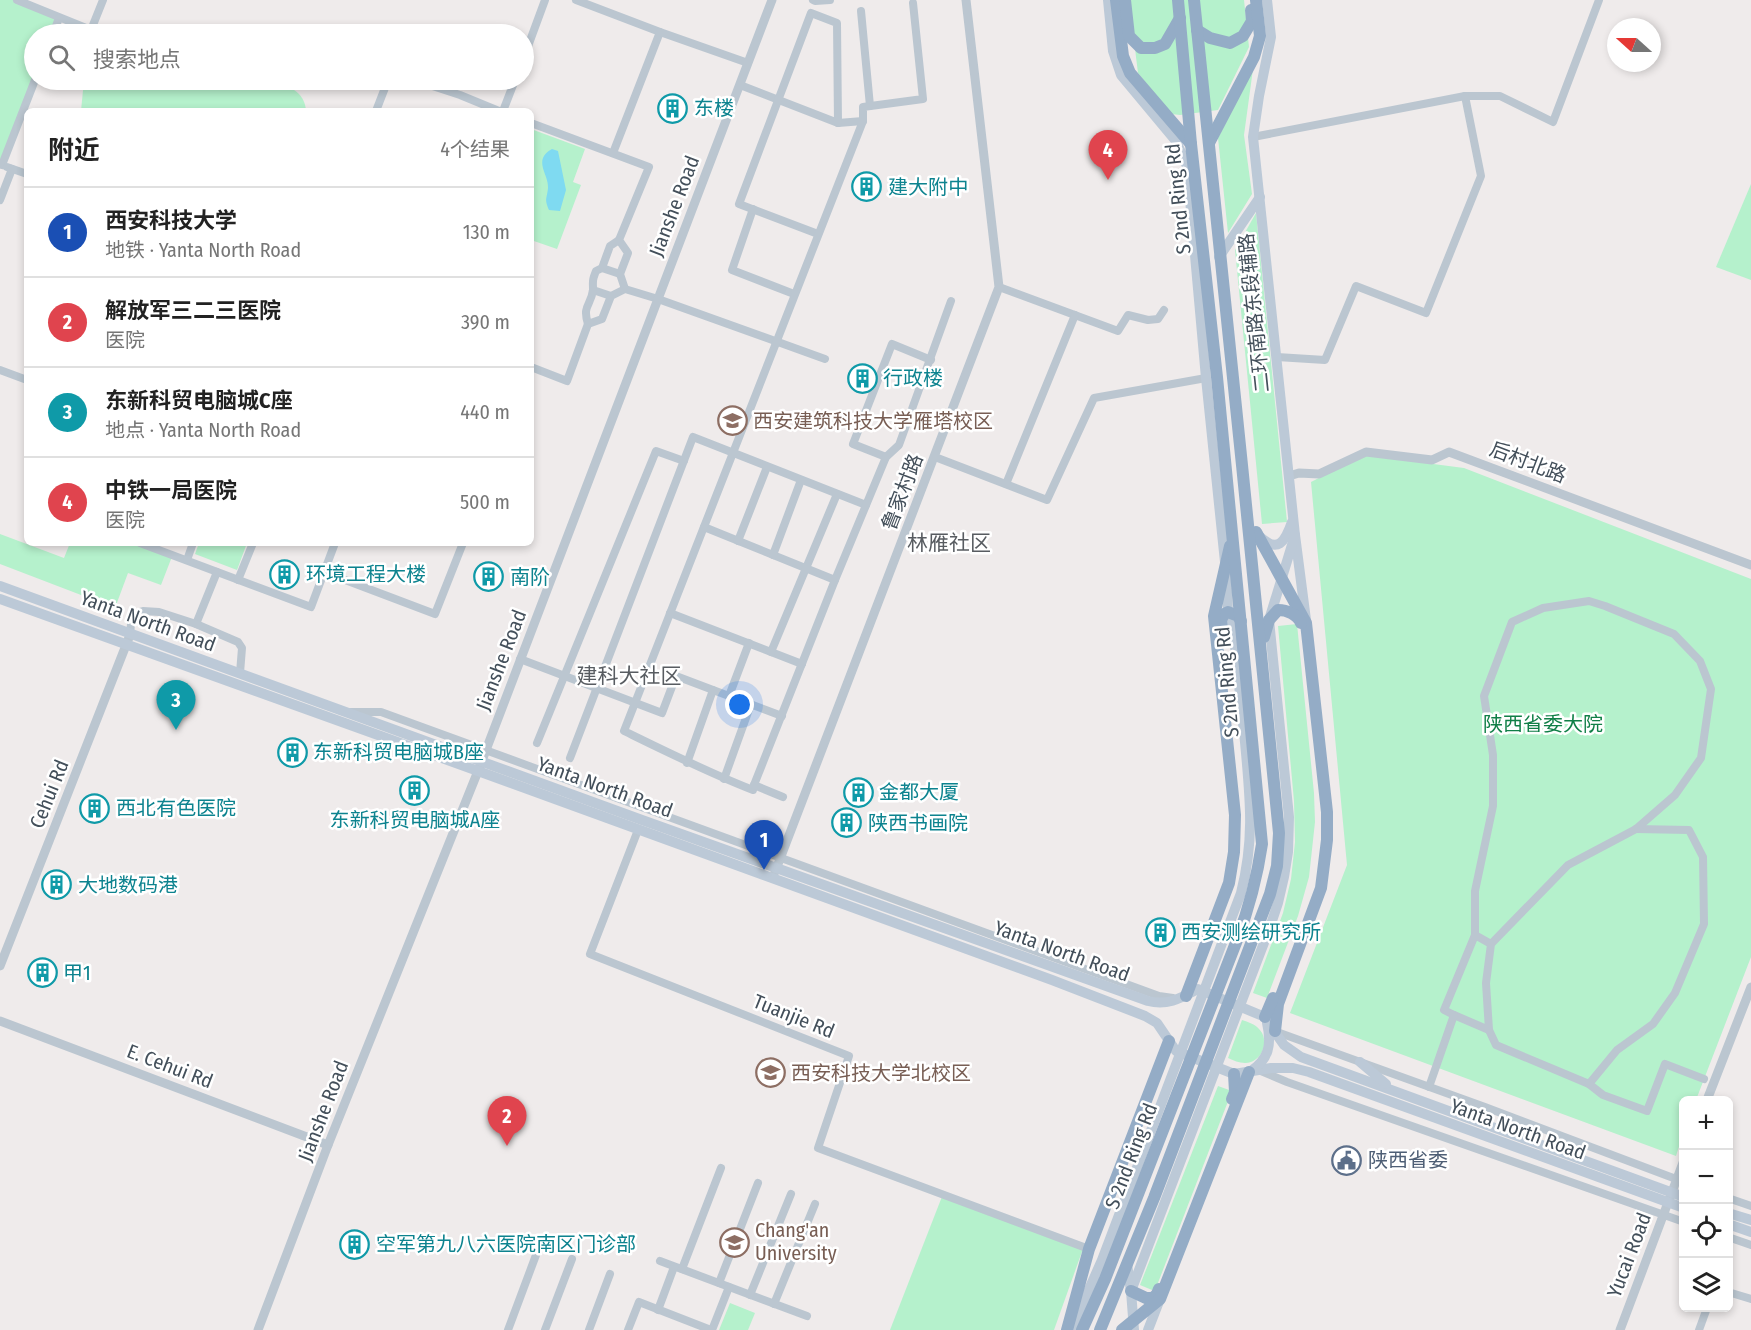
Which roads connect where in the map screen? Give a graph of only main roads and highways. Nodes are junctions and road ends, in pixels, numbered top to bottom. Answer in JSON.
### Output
{"nodes":[{"id":1,"x":1108,"y":0,"type":"edge"},
{"id":2,"x":1116,"y":0,"type":"edge"},
{"id":3,"x":1125,"y":0,"type":"edge"},
{"id":4,"x":1178,"y":0,"type":"edge"},
{"id":5,"x":1194,"y":0,"type":"edge"},
{"id":6,"x":1250,"y":0,"type":"edge"},
{"id":7,"x":1256,"y":0,"type":"edge"},
{"id":8,"x":1268,"y":0,"type":"edge"},
{"id":9,"x":1180,"y":18,"type":"junction"},
{"id":10,"x":1197,"y":30,"type":"junction"},
{"id":11,"x":1191,"y":144,"type":"junction"},
{"id":12,"x":1209,"y":144,"type":"junction"},
{"id":13,"x":1188,"y":166,"type":"junction"},
{"id":14,"x":1196,"y":185,"type":"junction"},
{"id":15,"x":1260,"y":197,"type":"junction"},
{"id":16,"x":1219,"y":257,"type":"junction"},
{"id":17,"x":1245,"y":489,"type":"junction"},
{"id":18,"x":1293,"y":520,"type":"junction"},
{"id":19,"x":1233,"y":533,"type":"junction"},
{"id":20,"x":1256,"y":533,"type":"junction"},
{"id":21,"x":1295,"y":535,"type":"junction"},
{"id":22,"x":1225,"y":567,"type":"junction"},
{"id":23,"x":1281,"y":578,"type":"junction"},
{"id":24,"x":0,"y":586,"type":"edge"},
{"id":25,"x":0,"y":599,"type":"edge"},
{"id":26,"x":1228,"y":612,"type":"junction"},
{"id":27,"x":1269,"y":620,"type":"junction"},
{"id":28,"x":1241,"y":621,"type":"junction"},
{"id":29,"x":1306,"y":623,"type":"junction"},
{"id":30,"x":1265,"y":633,"type":"junction"},
{"id":31,"x":128,"y":640,"type":"junction"},
{"id":32,"x":1262,"y":647,"type":"junction"},
{"id":33,"x":482,"y":760,"type":"junction"},
{"id":34,"x":776,"y":868,"type":"junction"},
{"id":35,"x":1198,"y":989,"type":"junction"},
{"id":36,"x":1183,"y":997,"type":"junction"},
{"id":37,"x":1265,"y":1017,"type":"junction"},
{"id":38,"x":1275,"y":1031,"type":"junction"},
{"id":39,"x":1168,"y":1041,"type":"junction"},
{"id":40,"x":1360,"y":1062,"type":"road end"},
{"id":41,"x":1255,"y":1072,"type":"junction"},
{"id":42,"x":1234,"y":1074,"type":"junction"},
{"id":43,"x":1391,"y":1089,"type":"junction"},
{"id":44,"x":1679,"y":1197,"type":"edge"},
{"id":45,"x":1670,"y":1198,"type":"junction"},
{"id":46,"x":1679,"y":1205,"type":"edge"},
{"id":47,"x":1733,"y":1215,"type":"edge"},
{"id":48,"x":1751,"y":1220,"type":"edge"},
{"id":49,"x":1733,"y":1226,"type":"edge"},
{"id":50,"x":1751,"y":1232,"type":"edge"},
{"id":51,"x":1127,"y":1264,"type":"junction"},
{"id":52,"x":1131,"y":1291,"type":"junction"},
{"id":53,"x":1160,"y":1299,"type":"junction"},
{"id":54,"x":1134,"y":1325,"type":"edge"},
{"id":55,"x":1069,"y":1330,"type":"edge"},
{"id":56,"x":1083,"y":1330,"type":"edge"},
{"id":57,"x":1100,"y":1330,"type":"edge"},
{"id":58,"x":1122,"y":1330,"type":"edge"},
{"id":59,"x":1148,"y":1330,"type":"edge"}],
"edges":[{"from":1,"to":13,"type":"main road"},
{"from":2,"to":11,"type":"highway"},
{"from":3,"to":9,"type":"highway"},
{"from":4,"to":9,"type":"highway","name":"S 2nd Ring Rd"},
{"from":5,"to":10,"type":"highway","name":"S 2nd Ring Rd"},
{"from":6,"to":10,"type":"highway"},
{"from":7,"to":12,"type":"highway"},
{"from":8,"to":15,"type":"main road","name":"二环南路东段辅路"},
{"from":9,"to":11,"type":"highway","name":"S 2nd Ring Rd"},
{"from":10,"to":12,"type":"highway","name":"S 2nd Ring Rd"},
{"from":11,"to":14,"type":"highway","name":"S 2nd Ring Rd"},
{"from":12,"to":16,"type":"highway","name":"S 2nd Ring Rd"},
{"from":13,"to":14,"type":"main road"},
{"from":13,"to":22,"type":"main road"},
{"from":14,"to":19,"type":"highway","name":"S 2nd Ring Rd"},
{"from":15,"to":16,"type":"main road"},
{"from":15,"to":18,"type":"main road","name":"二环南路东段辅路"},
{"from":16,"to":17,"type":"highway","name":"S 2nd Ring Rd"},
{"from":17,"to":20,"type":"highway"},
{"from":17,"to":32,"type":"highway","name":"S 2nd Ring Rd"},
{"from":18,"to":20,"type":"main road"},
{"from":18,"to":21,"type":"main road","name":"二环南路东段辅路"},
{"from":19,"to":22,"type":"highway"},
{"from":19,"to":28,"type":"highway","name":"S 2nd Ring Rd"},
{"from":20,"to":23,"type":"highway"},
{"from":20,"to":30,"type":"highway"},
{"from":21,"to":23,"type":"main road"},
{"from":21,"to":29,"type":"main road","name":"二环南路东段辅路"},
{"from":22,"to":26,"type":"main road"},
{"from":22,"to":28,"type":"main road"},
{"from":22,"to":36,"type":"highway"},
{"from":23,"to":27,"type":"main road"},
{"from":23,"to":29,"type":"highway"},
{"from":24,"to":31,"type":"main road","name":"Yanta North Road"},
{"from":25,"to":31,"type":"main road","name":"Yanta North Road"},
{"from":26,"to":28,"type":"highway"},
{"from":26,"to":35,"type":"highway"},
{"from":26,"to":55,"type":"main road"},
{"from":27,"to":30,"type":"highway"},
{"from":27,"to":37,"type":"highway"},
{"from":27,"to":52,"type":"main road"},
{"from":28,"to":56,"type":"highway","name":"S 2nd Ring Rd"},
{"from":29,"to":38,"type":"highway"},
{"from":30,"to":32,"type":"highway"},
{"from":31,"to":33,"type":"main road","name":"Yanta North Road"},
{"from":31,"to":33,"type":"main road","name":"Yanta North Road"},
{"from":32,"to":51,"type":"highway","name":"S 2nd Ring Rd"},
{"from":33,"to":34,"type":"main road","name":"Yanta North Road"},
{"from":33,"to":34,"type":"main road","name":"Yanta North Road"},
{"from":34,"to":36,"type":"main road","name":"Yanta North Road"},
{"from":34,"to":39,"type":"main road","name":"Yanta North Road"},
{"from":35,"to":36,"type":"main road","name":"Yanta North Road"},
{"from":35,"to":37,"type":"main road"},
{"from":37,"to":38,"type":"main road","name":"Yanta North Road"},
{"from":37,"to":41,"type":"main road"},
{"from":38,"to":43,"type":"main road","name":"Yanta North Road"},
{"from":39,"to":42,"type":"main road","name":"Yanta North Road"},
{"from":39,"to":55,"type":"highway"},
{"from":40,"to":43,"type":"main road"},
{"from":41,"to":42,"type":"main road","name":"Yanta North Road"},
{"from":41,"to":45,"type":"main road","name":"Yanta North Road"},
{"from":41,"to":53,"type":"highway"},
{"from":42,"to":52,"type":"highway"},
{"from":43,"to":45,"type":"main road","name":"Yanta North Road"},
{"from":44,"to":45,"type":"main road","name":"Yanta North Road"},
{"from":45,"to":46,"type":"main road","name":"Yanta North Road"},
{"from":47,"to":48,"type":"main road"},
{"from":49,"to":50,"type":"main road"},
{"from":51,"to":52,"type":"main road"},
{"from":51,"to":57,"type":"highway","name":"S 2nd Ring Rd"},
{"from":52,"to":54,"type":"main road"},
{"from":53,"to":54,"type":"highway"},
{"from":53,"to":59,"type":"main road"},
{"from":54,"to":58,"type":"highway"}]}
